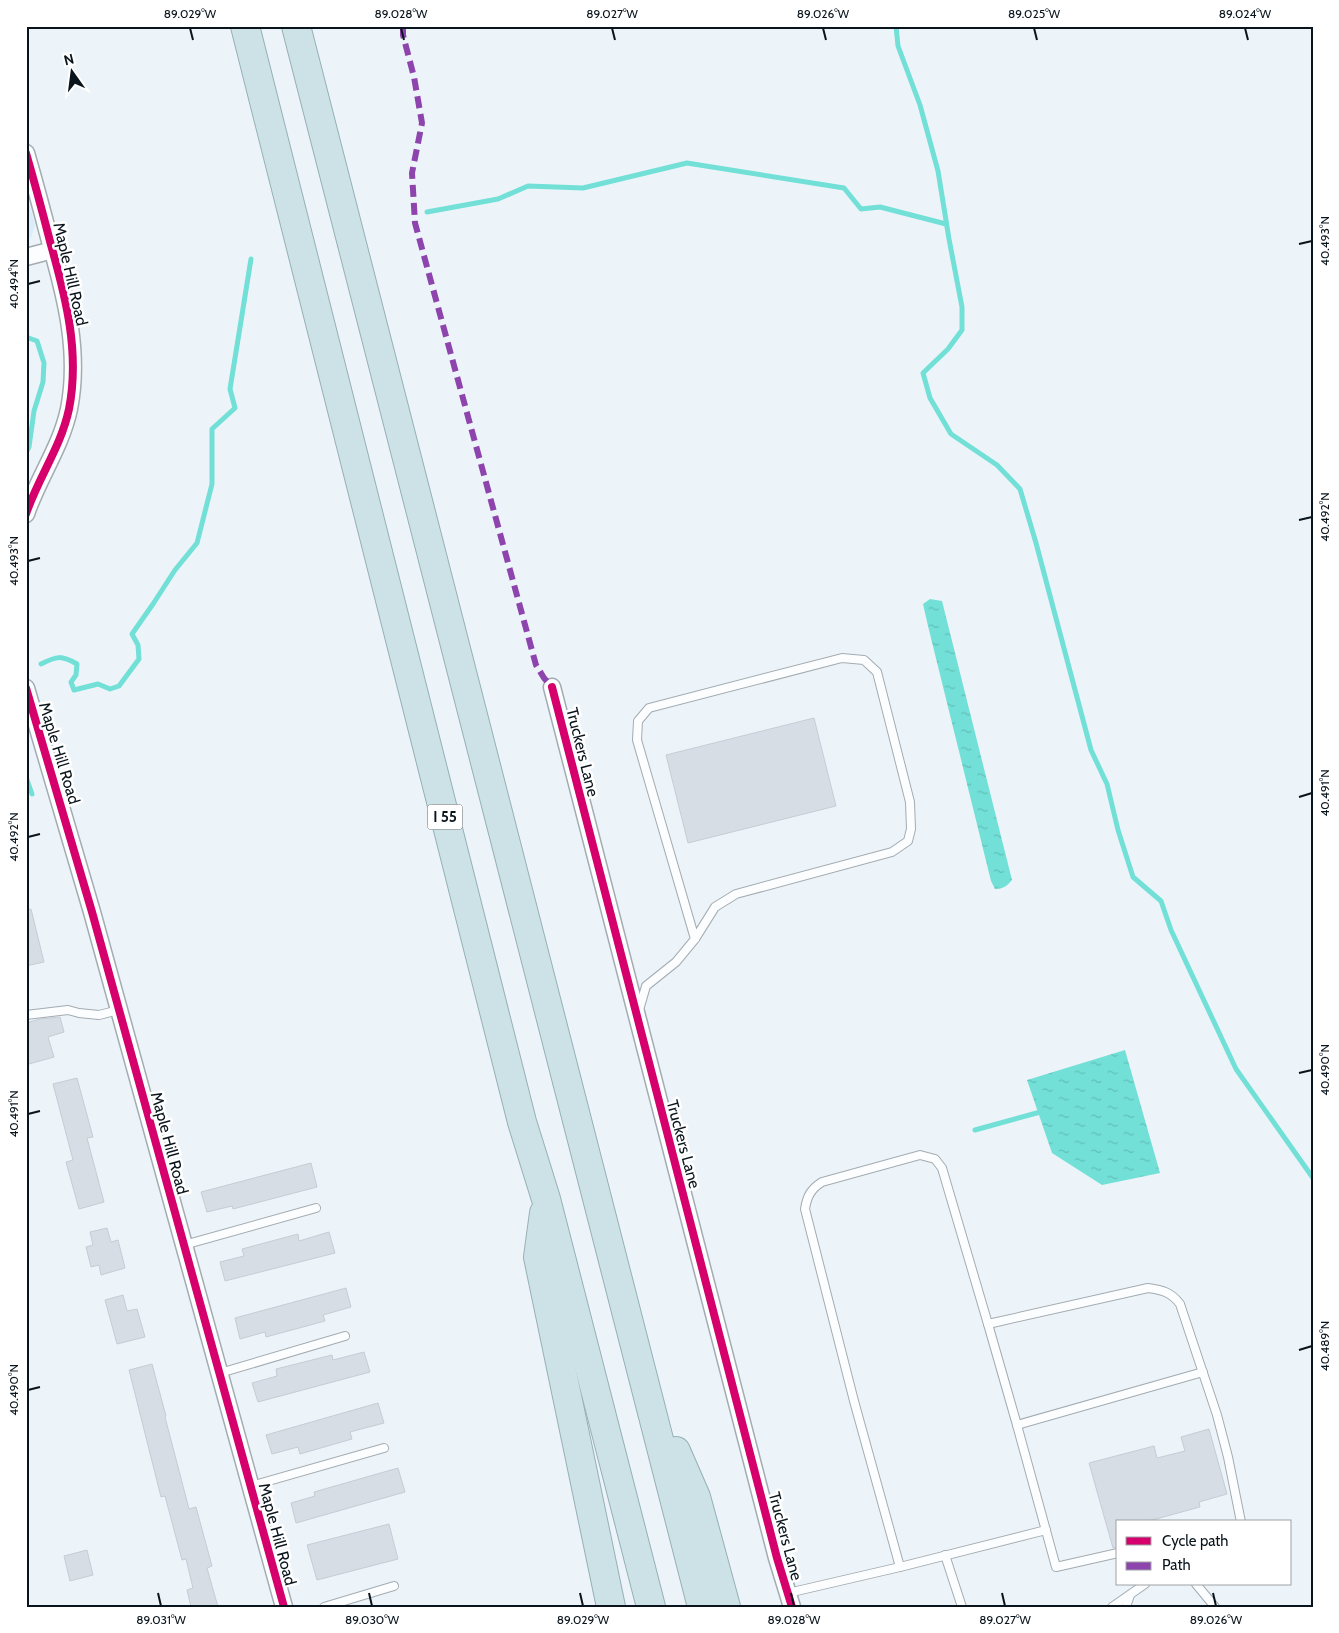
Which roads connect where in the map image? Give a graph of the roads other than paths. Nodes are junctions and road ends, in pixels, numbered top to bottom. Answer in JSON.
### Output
{"nodes":[{"id":1,"x":245,"y":26,"type":"edge"},
{"id":2,"x":296,"y":26,"type":"edge"},
{"id":3,"x":26,"y":153,"type":"edge"},
{"id":4,"x":53,"y":250,"type":"junction"},
{"id":5,"x":26,"y":257,"type":"edge"},
{"id":6,"x":26,"y":514,"type":"edge"},
{"id":7,"x":552,"y":687,"type":"dead end"},
{"id":8,"x":26,"y":688,"type":"edge"},
{"id":9,"x":695,"y":939,"type":"junction"},
{"id":10,"x":119,"y":1010,"type":"junction"},
{"id":11,"x":26,"y":1015,"type":"edge"},
{"id":12,"x":637,"y":1016,"type":"junction"},
{"id":13,"x":546,"y":1199,"type":"junction"},
{"id":14,"x":316,"y":1208,"type":"dead end"},
{"id":15,"x":184,"y":1245,"type":"junction"},
{"id":16,"x":988,"y":1324,"type":"junction"},
{"id":17,"x":345,"y":1336,"type":"dead end"},
{"id":18,"x":1203,"y":1372,"type":"junction"},
{"id":19,"x":220,"y":1373,"type":"junction"},
{"id":20,"x":643,"y":1376,"type":"junction"},
{"id":21,"x":1017,"y":1425,"type":"junction"},
{"id":22,"x":384,"y":1448,"type":"dead end"},
{"id":23,"x":251,"y":1486,"type":"junction"},
{"id":24,"x":1241,"y":1520,"type":"edge"},
{"id":25,"x":1046,"y":1530,"type":"junction"},
{"id":26,"x":1116,"y":1553,"type":"edge"},
{"id":27,"x":945,"y":1555,"type":"junction"},
{"id":28,"x":900,"y":1566,"type":"junction"},
{"id":29,"x":394,"y":1586,"type":"dead end"},
{"id":30,"x":1143,"y":1586,"type":"edge"},
{"id":31,"x":1198,"y":1586,"type":"edge"},
{"id":32,"x":1130,"y":1595,"type":"junction"},
{"id":33,"x":790,"y":1600,"type":"edge"},
{"id":34,"x":284,"y":1607,"type":"edge"},
{"id":35,"x":324,"y":1607,"type":"edge"},
{"id":36,"x":611,"y":1607,"type":"edge"},
{"id":37,"x":651,"y":1607,"type":"edge"},
{"id":38,"x":702,"y":1607,"type":"edge"},
{"id":39,"x":726,"y":1607,"type":"edge"},
{"id":40,"x":962,"y":1607,"type":"edge"},
{"id":41,"x":1112,"y":1607,"type":"edge"},
{"id":42,"x":1126,"y":1607,"type":"edge"},
{"id":43,"x":1215,"y":1607,"type":"edge"}],
"edges":[{"from":1,"to":13,"type":"highway","number":"I 55"},
{"from":2,"to":20,"type":"highway"},
{"from":3,"to":4,"type":"street","name":"Maple Hill Road"},
{"from":4,"to":5,"type":"street"},
{"from":4,"to":6,"type":"street","name":"Maple Hill Road"},
{"from":7,"to":12,"type":"street","name":"Truckers Lane"},
{"from":8,"to":10,"type":"street","name":"Maple Hill Road"},
{"from":9,"to":9,"type":"lane"},
{"from":9,"to":12,"type":"lane"},
{"from":10,"to":11,"type":"lane"},
{"from":10,"to":15,"type":"street","name":"Maple Hill Road"},
{"from":12,"to":33,"type":"street","name":"Truckers Lane"},
{"from":13,"to":36,"type":"highway"},
{"from":13,"to":37,"type":"highway","number":"I 55"},
{"from":14,"to":15,"type":"lane"},
{"from":15,"to":19,"type":"street","name":"Maple Hill Road"},
{"from":16,"to":18,"type":"lane"},
{"from":16,"to":21,"type":"lane"},
{"from":16,"to":28,"type":"lane"},
{"from":17,"to":19,"type":"lane"},
{"from":18,"to":21,"type":"lane"},
{"from":18,"to":24,"type":"lane"},
{"from":19,"to":23,"type":"street","name":"Maple Hill Road"},
{"from":20,"to":38,"type":"highway"},
{"from":20,"to":39,"type":"highway"},
{"from":21,"to":25,"type":"lane"},
{"from":22,"to":23,"type":"lane"},
{"from":23,"to":34,"type":"street","name":"Maple Hill Road"},
{"from":25,"to":26,"type":"lane"},
{"from":25,"to":27,"type":"lane"},
{"from":27,"to":28,"type":"lane"},
{"from":27,"to":40,"type":"lane"},
{"from":28,"to":33,"type":"lane"},
{"from":29,"to":35,"type":"lane"},
{"from":30,"to":32,"type":"lane"},
{"from":31,"to":43,"type":"lane"},
{"from":32,"to":41,"type":"lane"},
{"from":32,"to":42,"type":"lane"}]}
